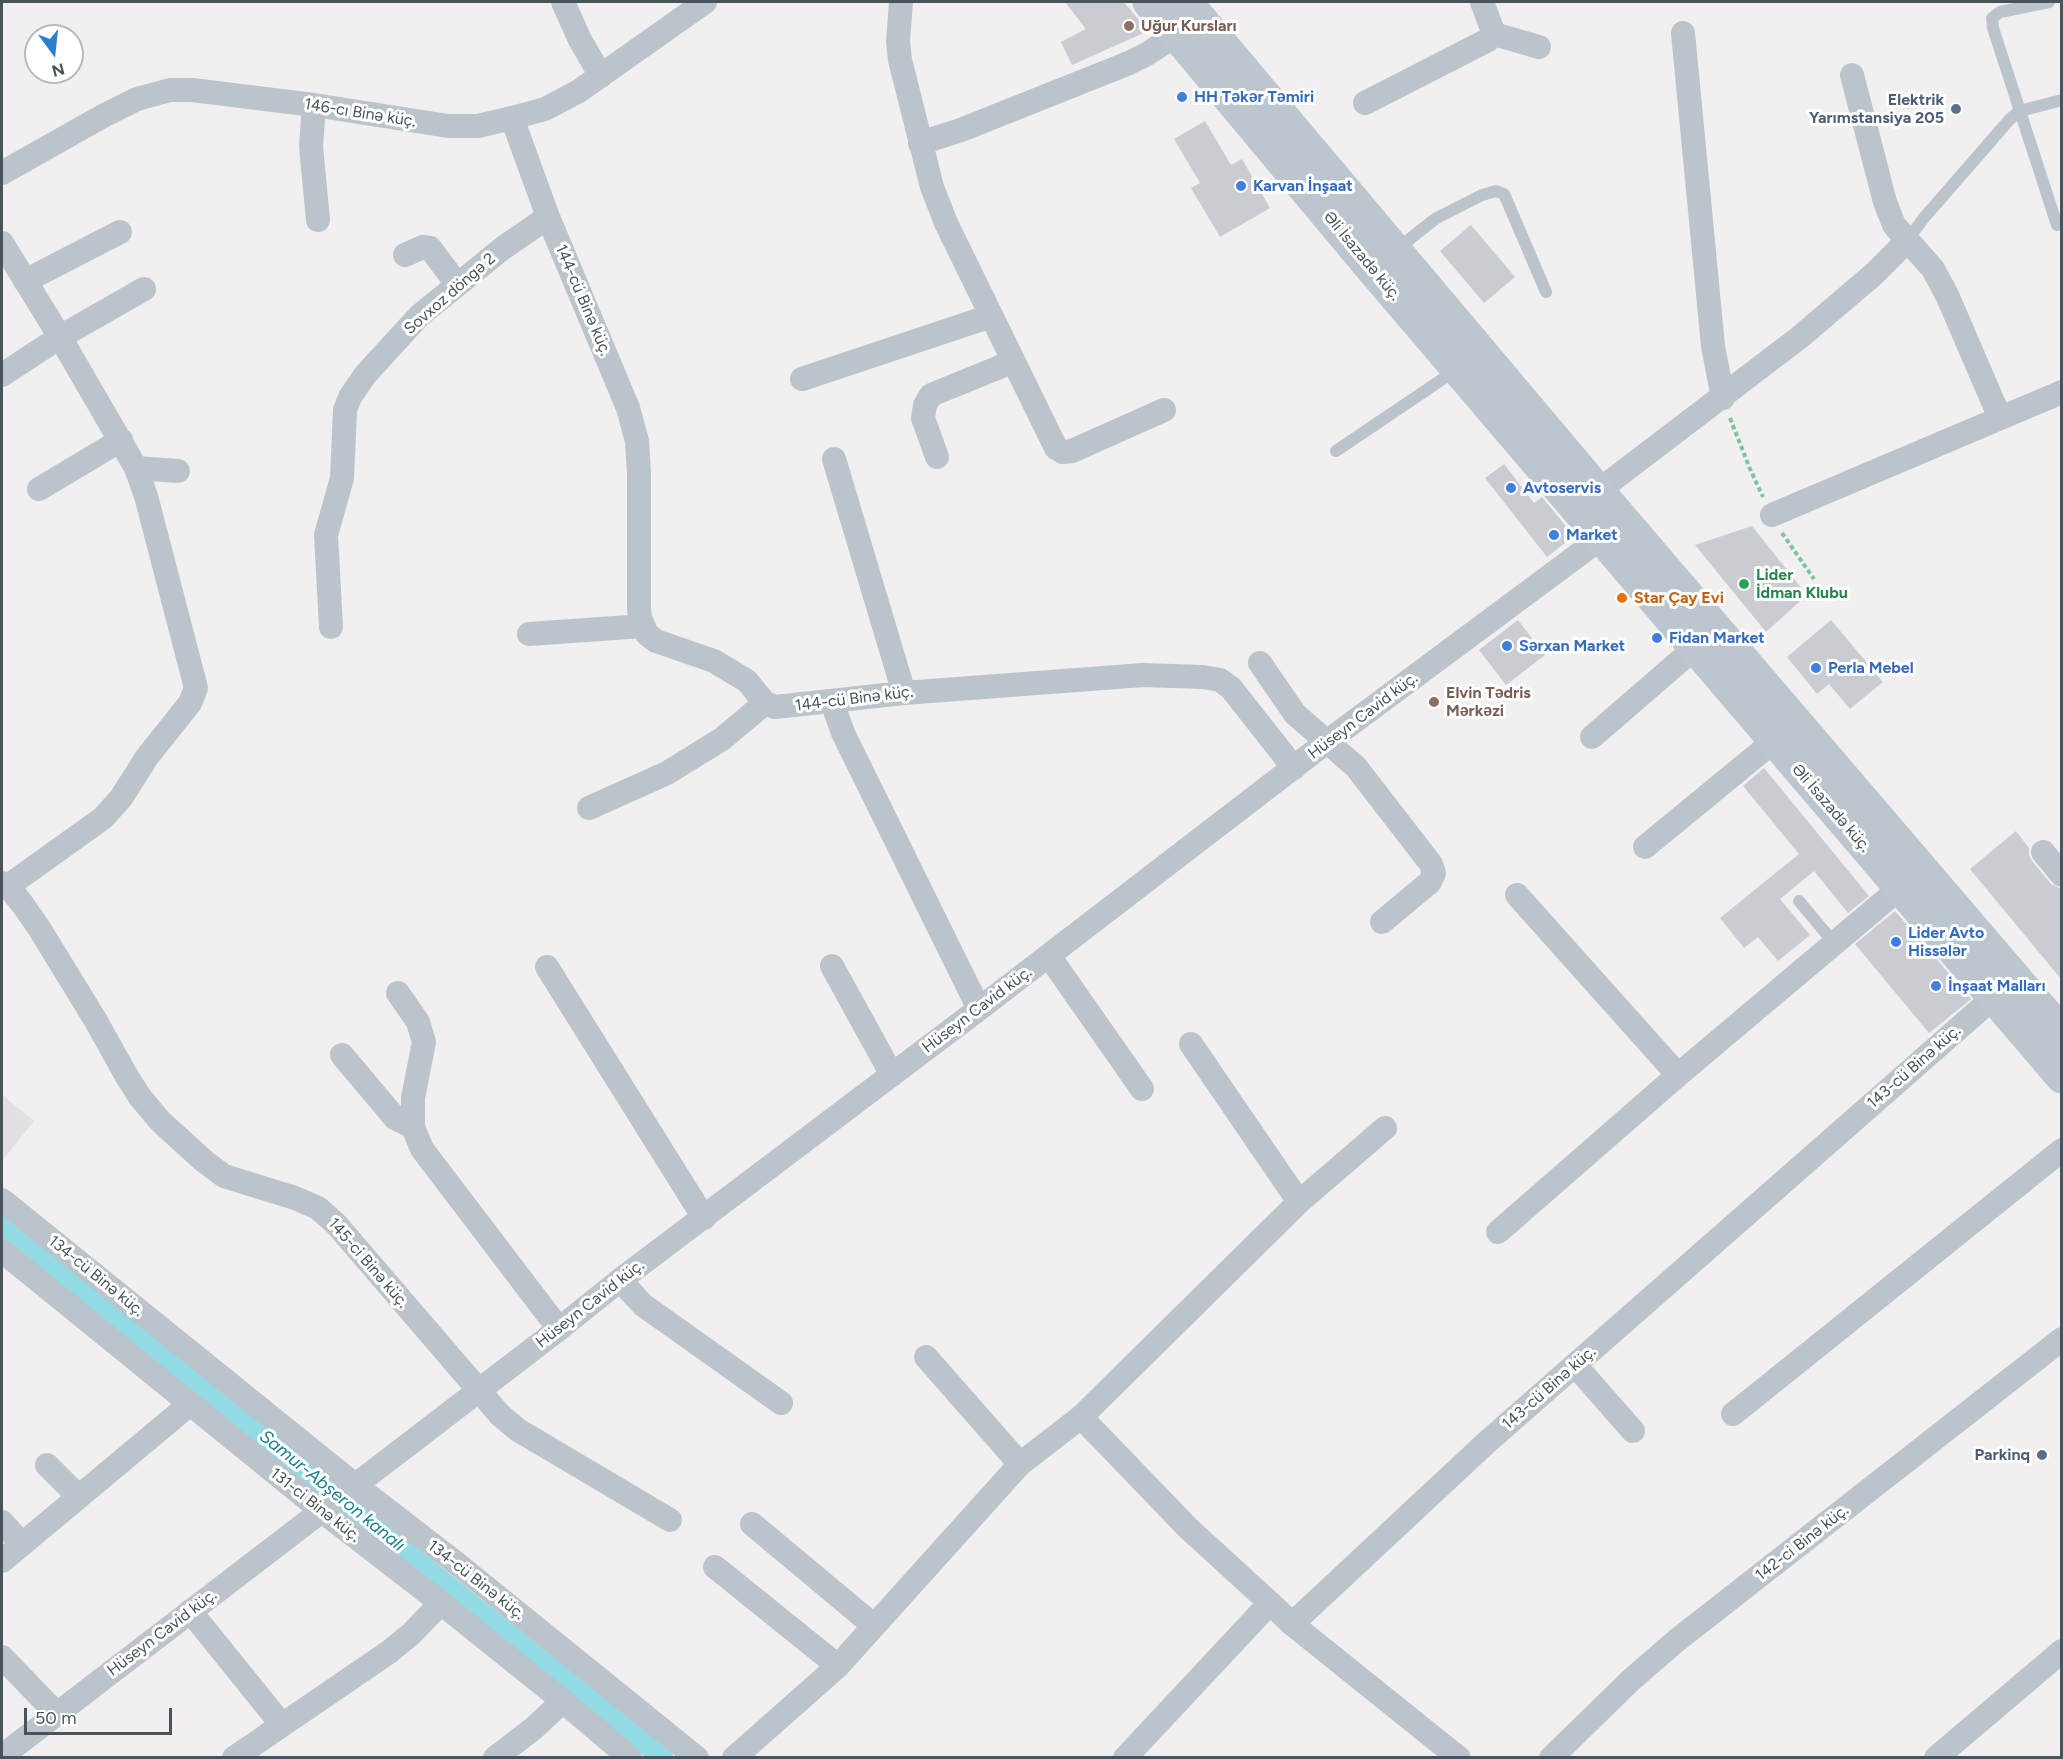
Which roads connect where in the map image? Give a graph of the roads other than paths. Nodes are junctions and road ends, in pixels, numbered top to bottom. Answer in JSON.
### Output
{"nodes":[{"id":1,"x":563,"y":2,"type":"edge"},
{"id":2,"x":705,"y":2,"type":"edge"},
{"id":3,"x":901,"y":2,"type":"edge"},
{"id":4,"x":1149,"y":2,"type":"edge"},
{"id":5,"x":1186,"y":2,"type":"edge"},
{"id":6,"x":1482,"y":2,"type":"edge"},
{"id":7,"x":2049,"y":2,"type":"edge"},
{"id":8,"x":1683,"y":33,"type":"dead end"},
{"id":9,"x":1494,"y":34,"type":"junction"},
{"id":10,"x":1176,"y":35,"type":"junction"},
{"id":11,"x":1539,"y":47,"type":"dead end"},
{"id":12,"x":1852,"y":75,"type":"dead end"},
{"id":13,"x":601,"y":76,"type":"junction"},
{"id":14,"x":2061,"y":100,"type":"edge"},
{"id":15,"x":1365,"y":103,"type":"dead end"},
{"id":16,"x":314,"y":105,"type":"junction"},
{"id":17,"x":2020,"y":111,"type":"junction"},
{"id":18,"x":512,"y":118,"type":"junction"},
{"id":19,"x":920,"y":143,"type":"junction"},
{"id":20,"x":2,"y":173,"type":"edge"},
{"id":21,"x":548,"y":217,"type":"junction"},
{"id":22,"x":318,"y":220,"type":"dead end"},
{"id":23,"x":2057,"y":225,"type":"dead end"},
{"id":24,"x":120,"y":232,"type":"dead end"},
{"id":25,"x":1907,"y":241,"type":"junction"},
{"id":26,"x":2,"y":243,"type":"edge"},
{"id":27,"x":1395,"y":251,"type":"junction"},
{"id":28,"x":405,"y":255,"type":"dead end"},
{"id":29,"x":25,"y":281,"type":"junction"},
{"id":30,"x":457,"y":284,"type":"junction"},
{"id":31,"x":144,"y":289,"type":"dead end"},
{"id":32,"x":1546,"y":292,"type":"dead end"},
{"id":33,"x":991,"y":316,"type":"junction"},
{"id":34,"x":60,"y":337,"type":"junction"},
{"id":35,"x":1012,"y":362,"type":"junction"},
{"id":36,"x":1457,"y":369,"type":"junction"},
{"id":37,"x":2,"y":375,"type":"edge"},
{"id":38,"x":802,"y":379,"type":"dead end"},
{"id":39,"x":2061,"y":392,"type":"edge"},
{"id":40,"x":1723,"y":398,"type":"junction"},
{"id":41,"x":1164,"y":410,"type":"dead end"},
{"id":42,"x":2000,"y":418,"type":"junction"},
{"id":43,"x":121,"y":440,"type":"junction"},
{"id":44,"x":1336,"y":451,"type":"dead end"},
{"id":45,"x":937,"y":457,"type":"dead end"},
{"id":46,"x":834,"y":459,"type":"dead end"},
{"id":47,"x":136,"y":468,"type":"junction"},
{"id":48,"x":178,"y":471,"type":"dead end"},
{"id":49,"x":39,"y":489,"type":"dead end"},
{"id":50,"x":1587,"y":500,"type":"junction"},
{"id":51,"x":1772,"y":515,"type":"road end"},
{"id":52,"x":1612,"y":529,"type":"junction"},
{"id":53,"x":643,"y":626,"type":"junction"},
{"id":54,"x":331,"y":627,"type":"dead end"},
{"id":55,"x":529,"y":634,"type":"dead end"},
{"id":56,"x":1696,"y":647,"type":"junction"},
{"id":57,"x":1260,"y":663,"type":"dead end"},
{"id":58,"x":904,"y":693,"type":"junction"},
{"id":59,"x":832,"y":702,"type":"junction"},
{"id":60,"x":765,"y":703,"type":"junction"},
{"id":61,"x":1592,"y":737,"type":"dead end"},
{"id":62,"x":1328,"y":741,"type":"junction"},
{"id":63,"x":1774,"y":741,"type":"junction"},
{"id":64,"x":1294,"y":768,"type":"junction"},
{"id":65,"x":589,"y":808,"type":"dead end"},
{"id":66,"x":1645,"y":847,"type":"dead end"},
{"id":67,"x":2043,"y":852,"type":"dead end"},
{"id":68,"x":2061,"y":875,"type":"edge"},
{"id":69,"x":5,"y":885,"type":"edge"},
{"id":70,"x":1900,"y":888,"type":"junction"},
{"id":71,"x":1517,"y":895,"type":"dead end"},
{"id":72,"x":1799,"y":901,"type":"dead end"},
{"id":73,"x":1382,"y":922,"type":"dead end"},
{"id":74,"x":1834,"y":943,"type":"junction"},
{"id":75,"x":1049,"y":956,"type":"junction"},
{"id":76,"x":832,"y":966,"type":"dead end"},
{"id":77,"x":547,"y":967,"type":"dead end"},
{"id":78,"x":399,"y":993,"type":"dead end"},
{"id":79,"x":1993,"y":998,"type":"junction"},
{"id":80,"x":979,"y":1009,"type":"junction"},
{"id":81,"x":2061,"y":1033,"type":"edge"},
{"id":82,"x":1191,"y":1044,"type":"dead end"},
{"id":83,"x":342,"y":1055,"type":"dead end"},
{"id":84,"x":892,"y":1075,"type":"junction"},
{"id":85,"x":1678,"y":1075,"type":"junction"},
{"id":86,"x":2061,"y":1077,"type":"edge"},
{"id":87,"x":1142,"y":1089,"type":"dead end"},
{"id":88,"x":413,"y":1127,"type":"junction"},
{"id":89,"x":1385,"y":1128,"type":"dead end"},
{"id":90,"x":2061,"y":1149,"type":"edge"},
{"id":91,"x":2,"y":1200,"type":"edge"},
{"id":92,"x":1299,"y":1202,"type":"junction"},
{"id":93,"x":704,"y":1218,"type":"junction"},
{"id":94,"x":1498,"y":1232,"type":"dead end"},
{"id":95,"x":2,"y":1251,"type":"edge"},
{"id":96,"x":620,"y":1280,"type":"junction"},
{"id":97,"x":559,"y":1329,"type":"junction"},
{"id":98,"x":2061,"y":1338,"type":"edge"},
{"id":99,"x":926,"y":1357,"type":"dead end"},
{"id":100,"x":1575,"y":1365,"type":"junction"},
{"id":101,"x":478,"y":1390,"type":"junction"},
{"id":102,"x":781,"y":1403,"type":"dead end"},
{"id":103,"x":190,"y":1404,"type":"junction"},
{"id":104,"x":1733,"y":1414,"type":"dead end"},
{"id":105,"x":1081,"y":1417,"type":"junction"},
{"id":106,"x":1633,"y":1431,"type":"dead end"},
{"id":107,"x":1020,"y":1464,"type":"junction"},
{"id":108,"x":47,"y":1465,"type":"dead end"},
{"id":109,"x":355,"y":1485,"type":"junction"},
{"id":110,"x":79,"y":1497,"type":"junction"},
{"id":111,"x":322,"y":1511,"type":"junction"},
{"id":112,"x":670,"y":1520,"type":"dead end"},
{"id":113,"x":2,"y":1522,"type":"edge"},
{"id":114,"x":752,"y":1524,"type":"dead end"},
{"id":115,"x":22,"y":1544,"type":"junction"},
{"id":116,"x":2,"y":1561,"type":"edge"},
{"id":117,"x":715,"y":1567,"type":"dead end"},
{"id":118,"x":441,"y":1603,"type":"junction"},
{"id":119,"x":1270,"y":1603,"type":"junction"},
{"id":120,"x":190,"y":1611,"type":"junction"},
{"id":121,"x":1292,"y":1624,"type":"junction"},
{"id":122,"x":873,"y":1625,"type":"junction"},
{"id":123,"x":2061,"y":1651,"type":"edge"},
{"id":124,"x":2,"y":1657,"type":"edge"},
{"id":125,"x":838,"y":1666,"type":"junction"},
{"id":126,"x":563,"y":1701,"type":"junction"},
{"id":127,"x":56,"y":1713,"type":"junction"},
{"id":128,"x":282,"y":1725,"type":"junction"},
{"id":129,"x":2,"y":1756,"type":"edge"},
{"id":130,"x":234,"y":1758,"type":"edge"},
{"id":131,"x":495,"y":1758,"type":"edge"},
{"id":132,"x":630,"y":1758,"type":"edge"},
{"id":133,"x":697,"y":1758,"type":"edge"},
{"id":134,"x":734,"y":1758,"type":"edge"},
{"id":135,"x":1125,"y":1758,"type":"edge"},
{"id":136,"x":1459,"y":1758,"type":"edge"},
{"id":137,"x":1551,"y":1758,"type":"edge"},
{"id":138,"x":1936,"y":1758,"type":"edge"}],
"edges":[{"from":1,"to":13,"type":"street"},
{"from":2,"to":13,"type":"street","name":"146-cı Binə küç."},
{"from":3,"to":19,"type":"street"},
{"from":4,"to":10,"type":"main road","name":"Əli İsazadə küç."},
{"from":5,"to":27,"type":"main road","name":"Əli İsazadə küç."},
{"from":6,"to":9,"type":"street"},
{"from":7,"to":17,"type":"lane"},
{"from":8,"to":40,"type":"street"},
{"from":9,"to":11,"type":"street"},
{"from":9,"to":15,"type":"street"},
{"from":10,"to":19,"type":"street"},
{"from":10,"to":36,"type":"main road","name":"Əli İsazadə küç."},
{"from":12,"to":25,"type":"street"},
{"from":13,"to":18,"type":"street","name":"146-cı Binə küç."},
{"from":14,"to":17,"type":"lane"},
{"from":16,"to":18,"type":"street","name":"146-cı Binə küç."},
{"from":16,"to":20,"type":"street","name":"146-cı Binə küç."},
{"from":16,"to":22,"type":"street"},
{"from":17,"to":23,"type":"lane"},
{"from":17,"to":25,"type":"lane"},
{"from":18,"to":21,"type":"street","name":"144-cü Binə küç."},
{"from":19,"to":33,"type":"street"},
{"from":21,"to":30,"type":"street","name":"Sovxoz döngə 2"},
{"from":21,"to":53,"type":"street","name":"144-cü Binə küç."},
{"from":24,"to":29,"type":"street"},
{"from":25,"to":40,"type":"street"},
{"from":25,"to":42,"type":"street"},
{"from":26,"to":29,"type":"street"},
{"from":27,"to":32,"type":"lane"},
{"from":27,"to":50,"type":"main road","name":"Əli İsazadə küç."},
{"from":28,"to":30,"type":"street"},
{"from":29,"to":34,"type":"street"},
{"from":30,"to":54,"type":"street","name":"Sovxoz döngə 2"},
{"from":31,"to":34,"type":"street"},
{"from":33,"to":35,"type":"street"},
{"from":33,"to":38,"type":"street"},
{"from":34,"to":37,"type":"street"},
{"from":34,"to":43,"type":"street"},
{"from":35,"to":41,"type":"street"},
{"from":35,"to":45,"type":"street"},
{"from":36,"to":44,"type":"lane"},
{"from":36,"to":50,"type":"main road","name":"Əli İsazadə küç."},
{"from":39,"to":42,"type":"street"},
{"from":40,"to":50,"type":"street"},
{"from":42,"to":51,"type":"street"},
{"from":43,"to":47,"type":"street"},
{"from":43,"to":49,"type":"street"},
{"from":46,"to":58,"type":"street"},
{"from":47,"to":48,"type":"street"},
{"from":47,"to":69,"type":"street"},
{"from":50,"to":52,"type":"main road"},
{"from":52,"to":56,"type":"main road","name":"Əli İsazadə küç."},
{"from":52,"to":62,"type":"street","name":"Hüseyn Cavid küç."},
{"from":52,"to":81,"type":"main road","name":"Əli İsazadə küç."},
{"from":53,"to":55,"type":"street"},
{"from":53,"to":60,"type":"street"},
{"from":56,"to":61,"type":"street"},
{"from":56,"to":63,"type":"main road","name":"Əli İsazadə küç."},
{"from":57,"to":62,"type":"street"},
{"from":58,"to":59,"type":"street","name":"144-cü Binə küç."},
{"from":58,"to":64,"type":"street","name":"144-cü Binə küç."},
{"from":59,"to":60,"type":"street","name":"144-cü Binə küç."},
{"from":59,"to":80,"type":"street"},
{"from":60,"to":65,"type":"street"},
{"from":62,"to":64,"type":"street","name":"Hüseyn Cavid küç."},
{"from":62,"to":73,"type":"street"},
{"from":63,"to":66,"type":"street"},
{"from":63,"to":70,"type":"main road","name":"Əli İsazadə küç."},
{"from":64,"to":75,"type":"street","name":"Hüseyn Cavid küç."},
{"from":67,"to":68,"type":"street"},
{"from":69,"to":101,"type":"street","name":"145-ci Binə küç."},
{"from":70,"to":74,"type":"street"},
{"from":70,"to":79,"type":"main road","name":"Əli İsazadə küç."},
{"from":71,"to":85,"type":"street"},
{"from":72,"to":74,"type":"lane"},
{"from":74,"to":85,"type":"street"},
{"from":75,"to":80,"type":"street","name":"Hüseyn Cavid küç."},
{"from":75,"to":87,"type":"street"},
{"from":76,"to":84,"type":"street"},
{"from":77,"to":93,"type":"street"},
{"from":78,"to":88,"type":"street"},
{"from":79,"to":86,"type":"main road","name":"Əli İsazadə küç."},
{"from":79,"to":100,"type":"street","name":"143-cü Binə küç."},
{"from":80,"to":84,"type":"street","name":"Hüseyn Cavid küç."},
{"from":82,"to":92,"type":"street"},
{"from":83,"to":88,"type":"street"},
{"from":84,"to":93,"type":"street","name":"Hüseyn Cavid küç."},
{"from":85,"to":94,"type":"street"},
{"from":88,"to":97,"type":"street"},
{"from":89,"to":92,"type":"street"},
{"from":90,"to":104,"type":"street"},
{"from":91,"to":109,"type":"street","name":"134-cü Binə küç."},
{"from":92,"to":105,"type":"street"},
{"from":93,"to":96,"type":"street","name":"Hüseyn Cavid küç."},
{"from":95,"to":103,"type":"street","name":"131-ci Binə küç."},
{"from":96,"to":97,"type":"street","name":"Hüseyn Cavid küç."},
{"from":96,"to":102,"type":"street"},
{"from":97,"to":101,"type":"street","name":"Hüseyn Cavid küç."},
{"from":98,"to":137,"type":"street","name":"142-ci Binə küç."},
{"from":99,"to":107,"type":"street"},
{"from":100,"to":106,"type":"street"},
{"from":100,"to":121,"type":"street","name":"143-cü Binə küç."},
{"from":101,"to":109,"type":"street","name":"Hüseyn Cavid küç."},
{"from":101,"to":112,"type":"street","name":"145-ci Binə küç."},
{"from":103,"to":110,"type":"street"},
{"from":103,"to":111,"type":"street","name":"131-ci Binə küç."},
{"from":105,"to":107,"type":"street"},
{"from":105,"to":119,"type":"street"},
{"from":107,"to":122,"type":"street"},
{"from":108,"to":110,"type":"street"},
{"from":109,"to":111,"type":"street","name":"Hüseyn Cavid küç."},
{"from":109,"to":133,"type":"street","name":"134-cü Binə küç."},
{"from":110,"to":115,"type":"street"},
{"from":111,"to":118,"type":"street","name":"131-ci Binə küç."},
{"from":111,"to":120,"type":"street","name":"Hüseyn Cavid küç."},
{"from":113,"to":115,"type":"street"},
{"from":114,"to":122,"type":"street"},
{"from":115,"to":116,"type":"street"},
{"from":117,"to":125,"type":"street"},
{"from":118,"to":126,"type":"street","name":"131-ci Binə küç."},
{"from":118,"to":128,"type":"street"},
{"from":119,"to":121,"type":"street"},
{"from":119,"to":135,"type":"street"},
{"from":120,"to":127,"type":"street","name":"Hüseyn Cavid küç."},
{"from":120,"to":128,"type":"street"},
{"from":121,"to":136,"type":"street"},
{"from":122,"to":125,"type":"street"},
{"from":123,"to":138,"type":"street"},
{"from":124,"to":127,"type":"street"},
{"from":125,"to":134,"type":"street"},
{"from":126,"to":131,"type":"street"},
{"from":126,"to":132,"type":"street","name":"131-ci Binə küç."},
{"from":127,"to":129,"type":"street","name":"Hüseyn Cavid küç."},
{"from":128,"to":130,"type":"street"}]}
